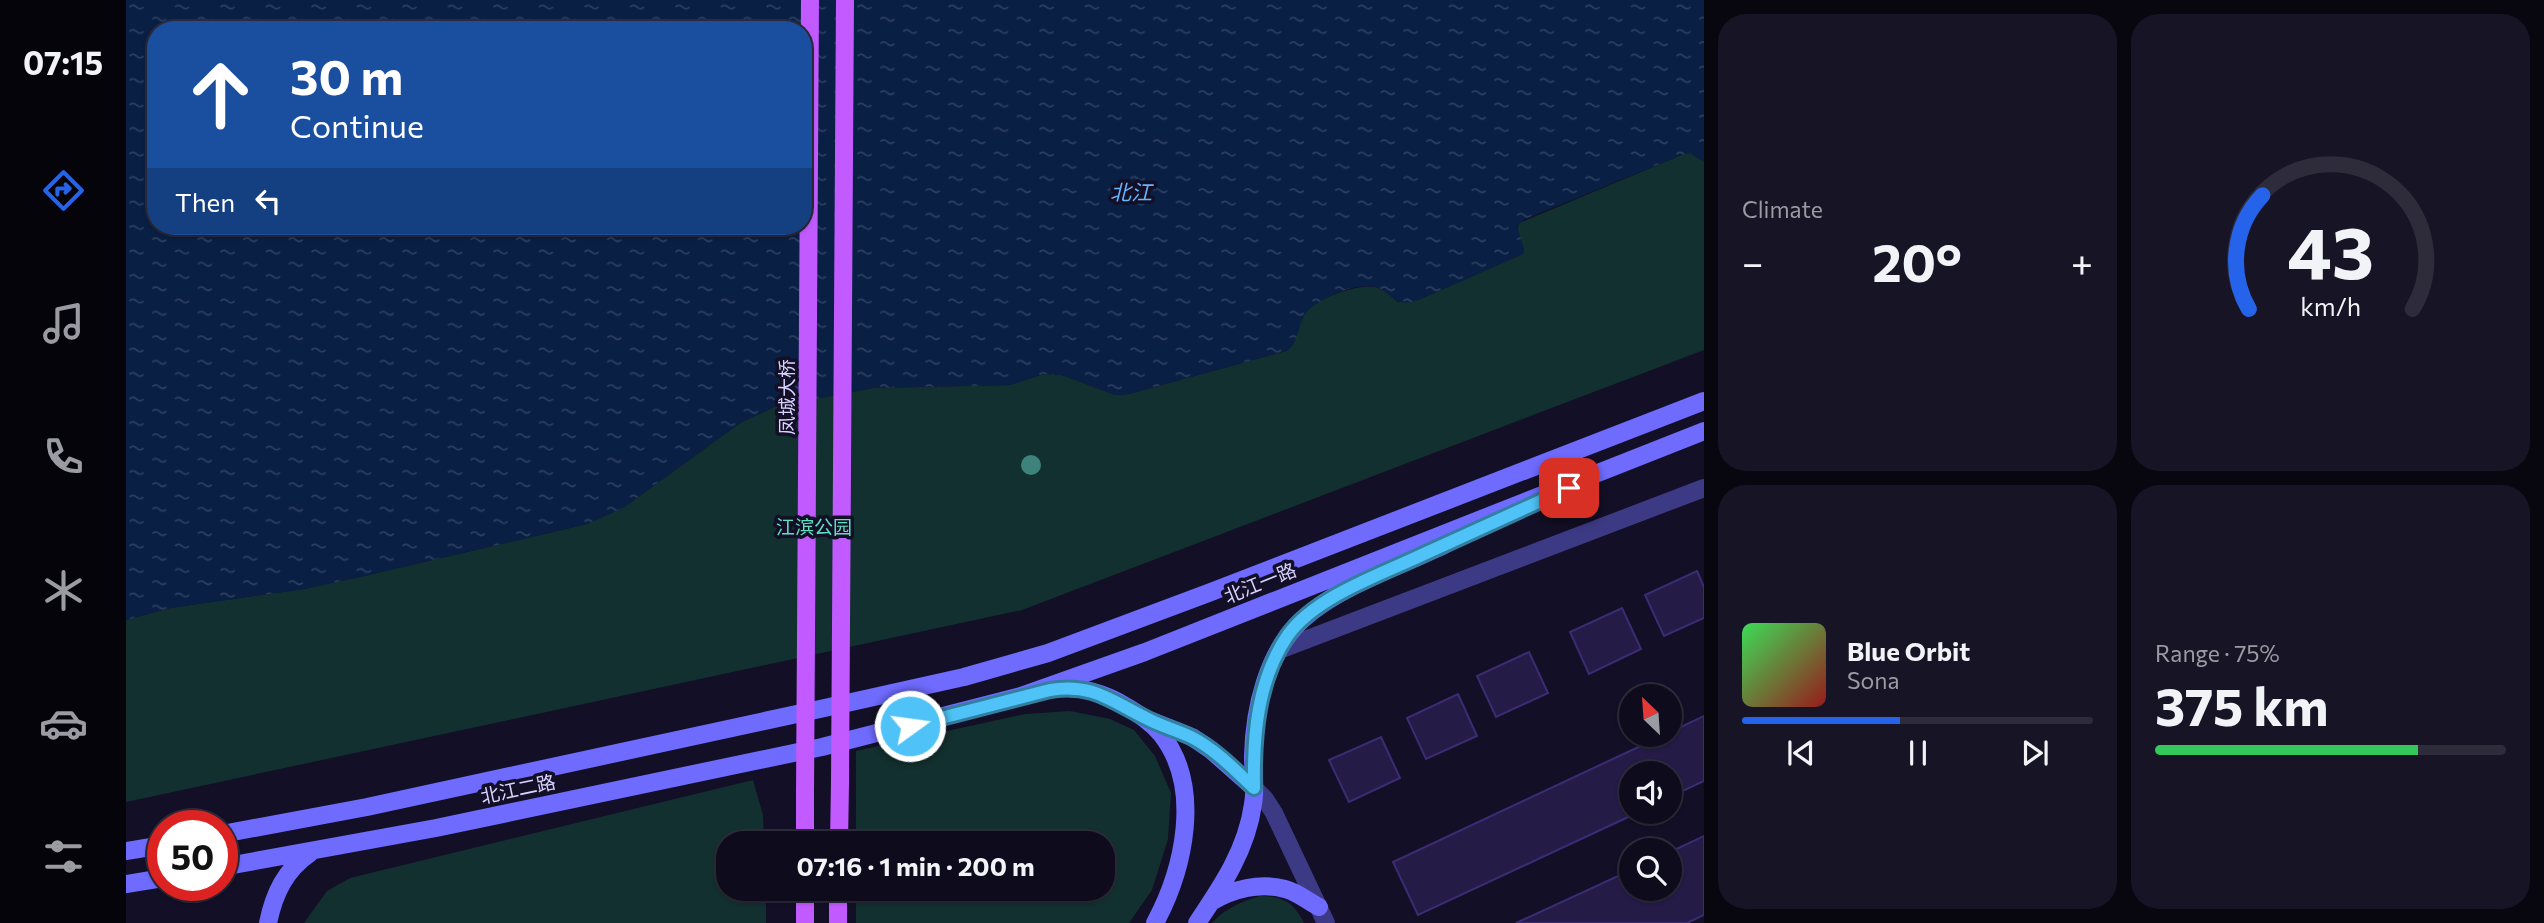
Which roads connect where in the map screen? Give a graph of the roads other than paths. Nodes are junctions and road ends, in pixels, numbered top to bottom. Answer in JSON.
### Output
{"nodes":[{"id":1,"x":810,"y":0,"type":"edge"},
{"id":2,"x":845,"y":0,"type":"edge"},
{"id":3,"x":810,"y":21,"type":"edge"},
{"id":4,"x":809,"y":235,"type":"edge"},
{"id":5,"x":1704,"y":401,"type":"edge"},
{"id":6,"x":1704,"y":431,"type":"edge"},
{"id":7,"x":1594,"y":476,"type":"junction"},
{"id":8,"x":1704,"y":488,"type":"edge"},
{"id":9,"x":1279,"y":650,"type":"junction"},
{"id":10,"x":1021,"y":696,"type":"junction"},
{"id":11,"x":820,"y":709,"type":"joint"},
{"id":12,"x":1145,"y":718,"type":"junction"},
{"id":13,"x":822,"y":747,"type":"joint"},
{"id":14,"x":1254,"y":788,"type":"junction"},
{"id":15,"x":238,"y":831,"type":"edge"},
{"id":16,"x":805,"y":831,"type":"edge"},
{"id":17,"x":839,"y":831,"type":"edge"},
{"id":18,"x":147,"y":848,"type":"edge"},
{"id":19,"x":314,"y":850,"type":"junction"},
{"id":20,"x":126,"y":852,"type":"edge"},
{"id":21,"x":238,"y":864,"type":"edge"},
{"id":22,"x":147,"y":881,"type":"edge"},
{"id":23,"x":126,"y":884,"type":"edge"},
{"id":24,"x":805,"y":901,"type":"edge"},
{"id":25,"x":838,"y":901,"type":"edge"},
{"id":26,"x":1211,"y":902,"type":"junction"},
{"id":27,"x":1322,"y":915,"type":"edge"},
{"id":28,"x":268,"y":923,"type":"edge"},
{"id":29,"x":805,"y":923,"type":"edge"},
{"id":30,"x":838,"y":923,"type":"edge"},
{"id":31,"x":1155,"y":923,"type":"edge"},
{"id":32,"x":1197,"y":923,"type":"edge"}],
"edges":[{"from":1,"to":3,"type":"main road","name":"凤城大桥","bridge":true},
{"from":2,"to":17,"type":"main road","bridge":true},
{"from":4,"to":16,"type":"main road","name":"凤城大桥","bridge":true},
{"from":5,"to":11,"type":"main road","name":"北江一路"},
{"from":6,"to":7,"type":"main road","name":"北江一路"},
{"from":7,"to":9,"type":"main road"},
{"from":7,"to":10,"type":"main road","name":"北江一路"},
{"from":8,"to":9,"type":"street"},
{"from":9,"to":14,"type":"main road"},
{"from":10,"to":12,"type":"main road"},
{"from":10,"to":13,"type":"main road","name":"北江一路"},
{"from":11,"to":15,"type":"main road","name":"北江二路"},
{"from":12,"to":14,"type":"main road"},
{"from":12,"to":31,"type":"main road"},
{"from":13,"to":19,"type":"main road","name":"北江二路"},
{"from":14,"to":26,"type":"main road"},
{"from":14,"to":27,"type":"street"},
{"from":18,"to":20,"type":"main road"},
{"from":19,"to":21,"type":"main road","name":"北江二路"},
{"from":19,"to":28,"type":"main road"},
{"from":22,"to":23,"type":"main road"},
{"from":24,"to":29,"type":"main road"},
{"from":25,"to":30,"type":"main road"},
{"from":26,"to":27,"type":"main road"},
{"from":26,"to":32,"type":"main road"}]}
